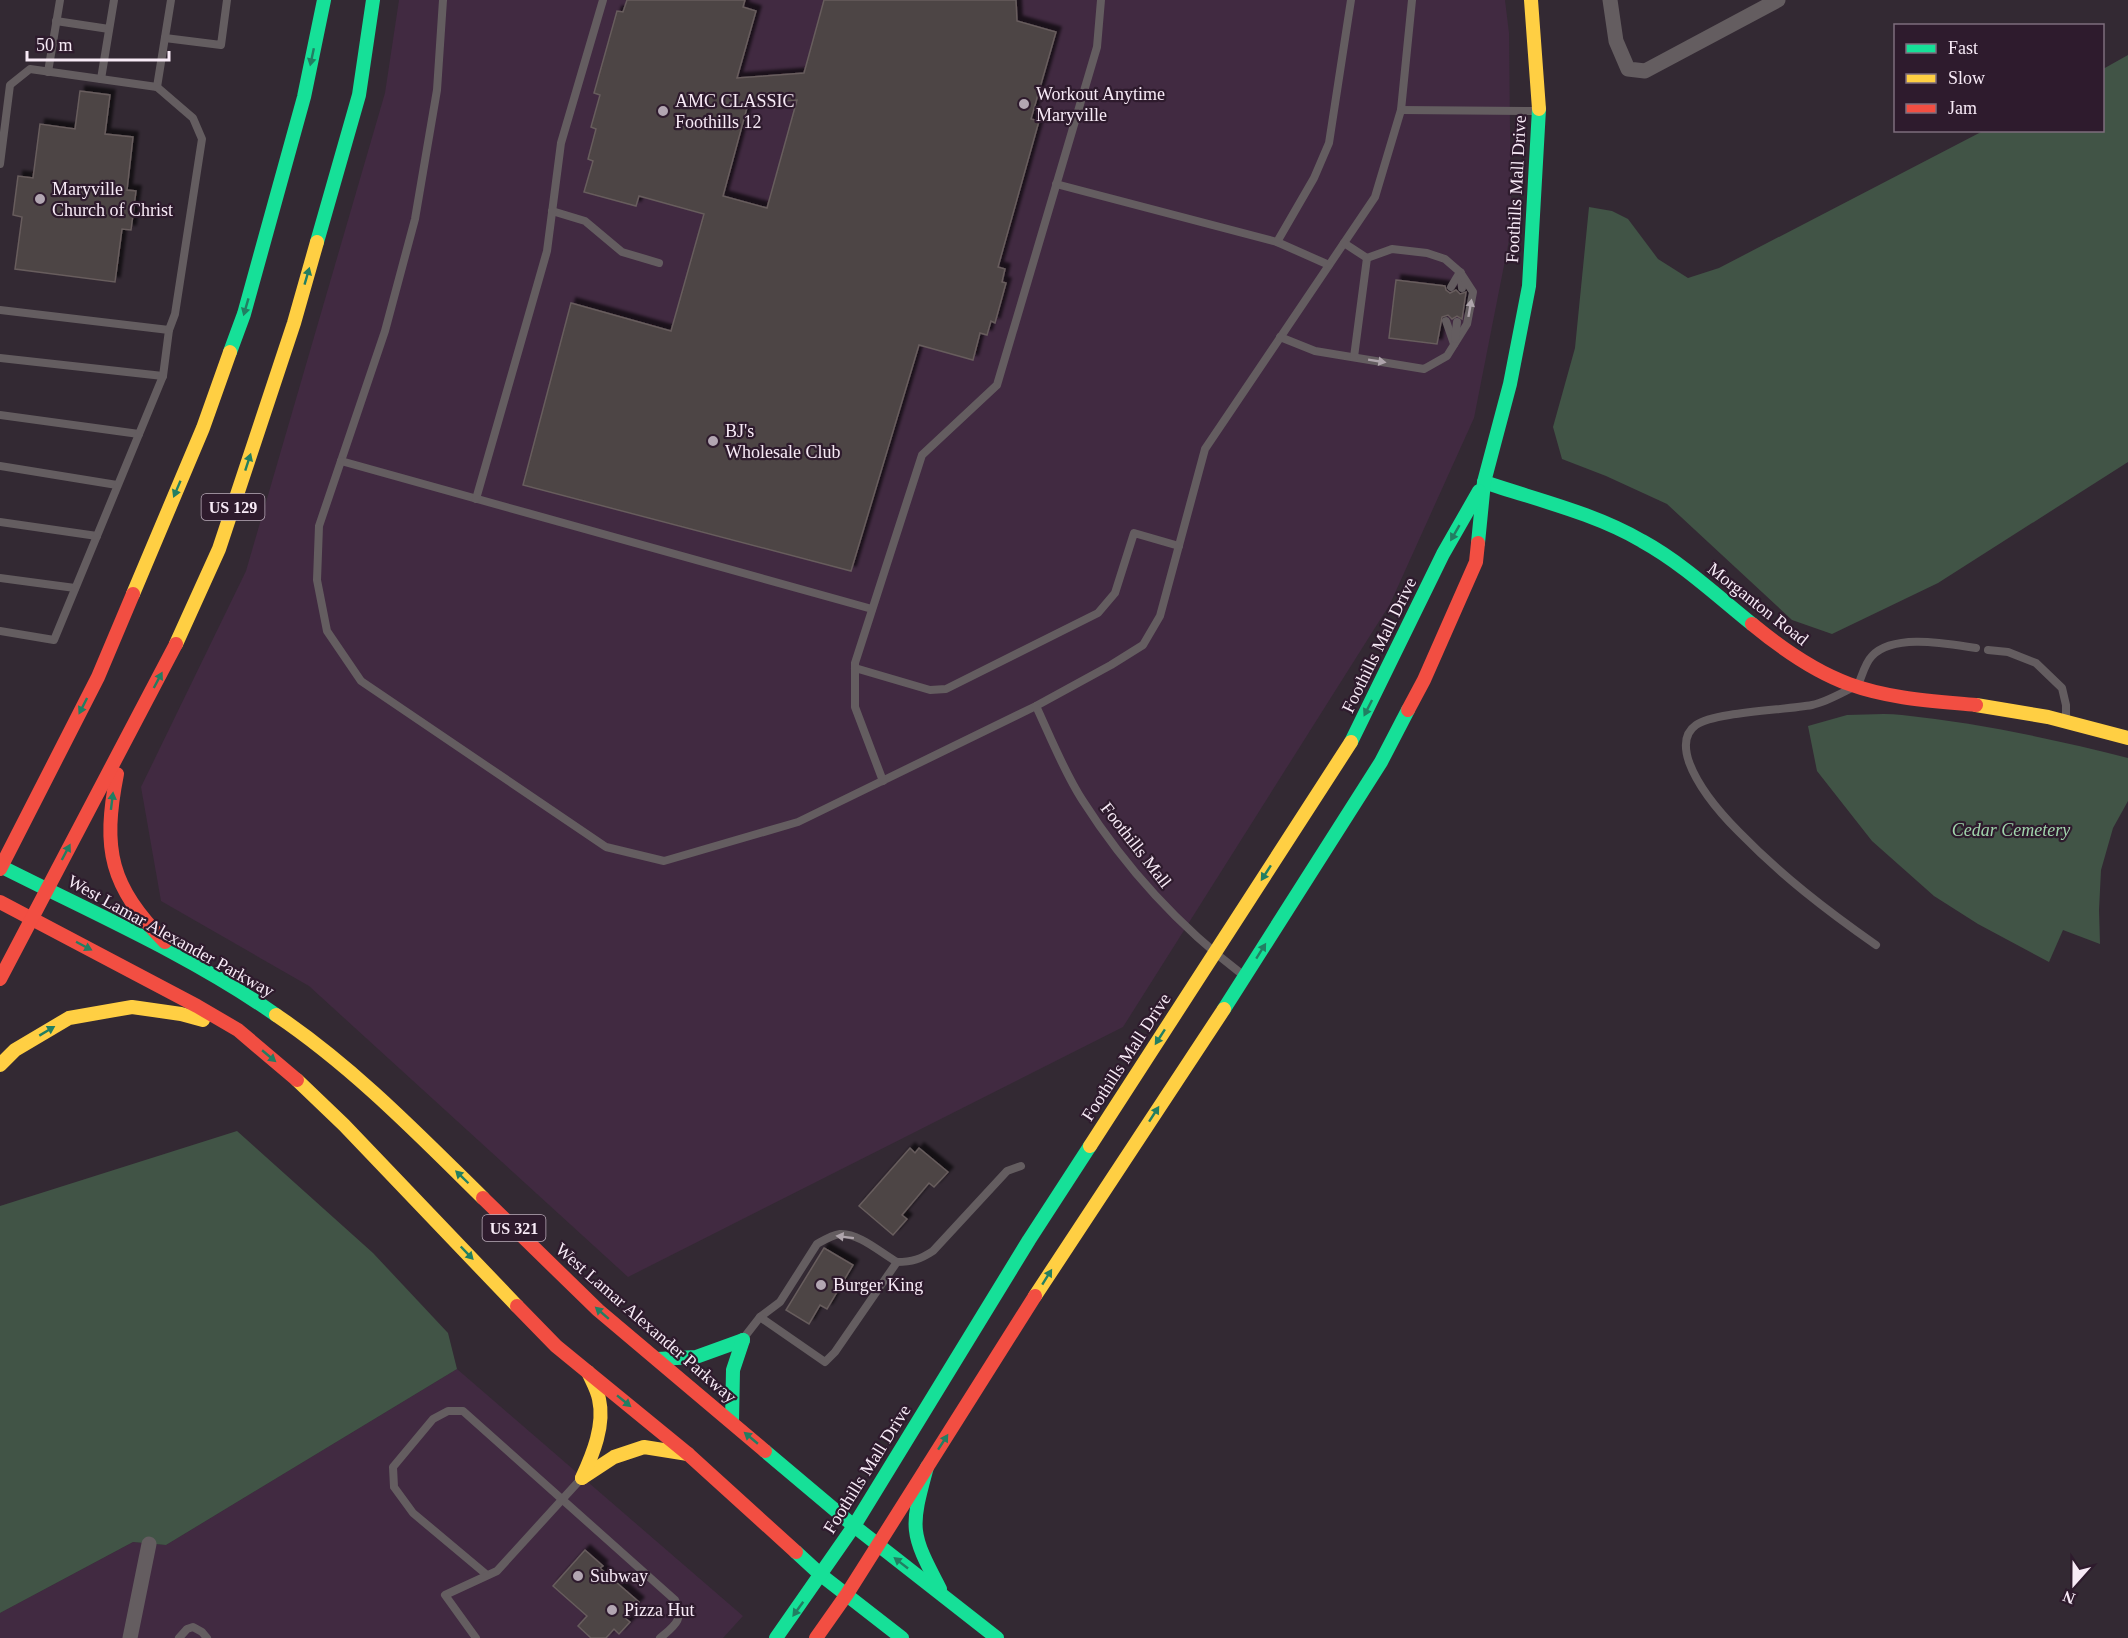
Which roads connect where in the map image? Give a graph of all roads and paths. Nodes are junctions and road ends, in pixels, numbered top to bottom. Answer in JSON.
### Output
{"nodes":[{"id":1,"x":60,"y":0,"type":"edge"},
{"id":2,"x":114,"y":0,"type":"edge"},
{"id":3,"x":171,"y":0,"type":"edge"},
{"id":4,"x":227,"y":0,"type":"edge"},
{"id":5,"x":324,"y":0,"type":"edge"},
{"id":6,"x":373,"y":0,"type":"edge"},
{"id":7,"x":443,"y":0,"type":"edge"},
{"id":8,"x":603,"y":0,"type":"edge"},
{"id":9,"x":1101,"y":0,"type":"edge"},
{"id":10,"x":1350,"y":0,"type":"edge"},
{"id":11,"x":1412,"y":0,"type":"edge"},
{"id":12,"x":1531,"y":0,"type":"edge"},
{"id":13,"x":1610,"y":0,"type":"edge"},
{"id":14,"x":1778,"y":0,"type":"edge"},
{"id":15,"x":56,"y":21,"type":"junction"},
{"id":16,"x":109,"y":29,"type":"junction"},
{"id":17,"x":165,"y":38,"type":"junction"},
{"id":18,"x":48,"y":72,"type":"junction"},
{"id":19,"x":101,"y":79,"type":"junction"},
{"id":20,"x":157,"y":87,"type":"junction"},
{"id":21,"x":1401,"y":110,"type":"junction"},
{"id":22,"x":1539,"y":111,"type":"junction"},
{"id":23,"x":0,"y":164,"type":"edge"},
{"id":24,"x":1056,"y":184,"type":"junction"},
{"id":25,"x":552,"y":211,"type":"junction"},
{"id":26,"x":1277,"y":242,"type":"junction"},
{"id":27,"x":1344,"y":243,"type":"junction"},
{"id":28,"x":1367,"y":258,"type":"junction"},
{"id":29,"x":659,"y":262,"type":"dead end"},
{"id":30,"x":1329,"y":265,"type":"junction"},
{"id":31,"x":1460,"y":272,"type":"junction"},
{"id":32,"x":1451,"y":287,"type":"dead end"},
{"id":33,"x":1462,"y":288,"type":"dead end"},
{"id":34,"x":0,"y":310,"type":"edge"},
{"id":35,"x":1446,"y":321,"type":"dead end"},
{"id":36,"x":1457,"y":322,"type":"dead end"},
{"id":37,"x":169,"y":330,"type":"junction"},
{"id":38,"x":1280,"y":337,"type":"junction"},
{"id":39,"x":1454,"y":344,"type":"junction"},
{"id":40,"x":1354,"y":357,"type":"junction"},
{"id":41,"x":0,"y":358,"type":"edge"},
{"id":42,"x":163,"y":376,"type":"junction"},
{"id":43,"x":0,"y":415,"type":"edge"},
{"id":44,"x":139,"y":434,"type":"junction"},
{"id":45,"x":341,"y":461,"type":"junction"},
{"id":46,"x":0,"y":466,"type":"edge"},
{"id":47,"x":1484,"y":482,"type":"junction"},
{"id":48,"x":117,"y":485,"type":"junction"},
{"id":49,"x":476,"y":499,"type":"junction"},
{"id":50,"x":0,"y":522,"type":"edge"},
{"id":51,"x":97,"y":536,"type":"junction"},
{"id":52,"x":1179,"y":546,"type":"junction"},
{"id":53,"x":0,"y":578,"type":"edge"},
{"id":54,"x":75,"y":588,"type":"junction"},
{"id":55,"x":872,"y":609,"type":"junction"},
{"id":56,"x":0,"y":631,"type":"edge"},
{"id":57,"x":1976,"y":648,"type":"dead end"},
{"id":58,"x":1988,"y":650,"type":"dead end"},
{"id":59,"x":855,"y":669,"type":"junction"},
{"id":60,"x":1858,"y":685,"type":"junction"},
{"id":61,"x":1036,"y":706,"type":"junction"},
{"id":62,"x":2066,"y":722,"type":"junction"},
{"id":63,"x":2128,"y":738,"type":"edge"},
{"id":64,"x":123,"y":746,"type":"junction"},
{"id":65,"x":883,"y":781,"type":"junction"},
{"id":66,"x":1,"y":867,"type":"edge"},
{"id":67,"x":47,"y":889,"type":"junction"},
{"id":68,"x":0,"y":902,"type":"edge"},
{"id":69,"x":33,"y":918,"type":"junction"},
{"id":70,"x":1876,"y":945,"type":"dead end"},
{"id":71,"x":1214,"y":953,"type":"junction"},
{"id":72,"x":184,"y":959,"type":"junction"},
{"id":73,"x":1245,"y":976,"type":"junction"},
{"id":74,"x":0,"y":978,"type":"edge"},
{"id":75,"x":238,"y":1030,"type":"junction"},
{"id":76,"x":0,"y":1065,"type":"edge"},
{"id":77,"x":1021,"y":1166,"type":"dead end"},
{"id":78,"x":897,"y":1262,"type":"junction"},
{"id":79,"x":760,"y":1317,"type":"junction"},
{"id":80,"x":742,"y":1340,"type":"junction"},
{"id":81,"x":657,"y":1359,"type":"junction"},
{"id":82,"x":588,"y":1372,"type":"junction"},
{"id":83,"x":732,"y":1422,"type":"junction"},
{"id":84,"x":688,"y":1454,"type":"junction"},
{"id":85,"x":927,"y":1467,"type":"junction"},
{"id":86,"x":582,"y":1478,"type":"junction"},
{"id":87,"x":562,"y":1500,"type":"junction"},
{"id":88,"x":854,"y":1526,"type":"junction"},
{"id":89,"x":149,"y":1544,"type":"dead end"},
{"id":90,"x":878,"y":1544,"type":"junction"},
{"id":91,"x":487,"y":1575,"type":"junction"},
{"id":92,"x":821,"y":1575,"type":"junction"},
{"id":93,"x":847,"y":1594,"type":"junction"},
{"id":94,"x":945,"y":1598,"type":"junction"},
{"id":95,"x":130,"y":1638,"type":"edge"},
{"id":96,"x":179,"y":1638,"type":"edge"},
{"id":97,"x":207,"y":1638,"type":"edge"},
{"id":98,"x":476,"y":1638,"type":"edge"},
{"id":99,"x":660,"y":1638,"type":"edge"},
{"id":100,"x":776,"y":1638,"type":"edge"},
{"id":101,"x":816,"y":1638,"type":"edge"},
{"id":102,"x":902,"y":1638,"type":"edge"},
{"id":103,"x":997,"y":1638,"type":"edge"}],
"edges":[{"from":1,"to":15,"type":"lane"},
{"from":2,"to":16,"type":"lane"},
{"from":3,"to":17,"type":"lane"},
{"from":4,"to":17,"type":"lane"},
{"from":5,"to":66,"type":"main road","number":"US 129","one_way":true},
{"from":64,"to":6,"type":"main road","number":"US 129","one_way":true},
{"from":7,"to":45,"type":"lane"},
{"from":8,"to":25,"type":"lane"},
{"from":9,"to":24,"type":"lane"},
{"from":10,"to":26,"type":"lane"},
{"from":11,"to":21,"type":"lane"},
{"from":12,"to":22,"type":"main road","name":"Foothills Mall Drive"},
{"from":13,"to":14,"type":"street"},
{"from":15,"to":16,"type":"lane"},
{"from":15,"to":18,"type":"lane"},
{"from":16,"to":19,"type":"lane"},
{"from":17,"to":20,"type":"lane"},
{"from":18,"to":19,"type":"lane"},
{"from":18,"to":23,"type":"lane"},
{"from":19,"to":20,"type":"lane"},
{"from":20,"to":37,"type":"lane"},
{"from":21,"to":22,"type":"lane"},
{"from":21,"to":27,"type":"lane"},
{"from":22,"to":47,"type":"main road","name":"Foothills Mall Drive"},
{"from":24,"to":26,"type":"lane"},
{"from":24,"to":55,"type":"lane"},
{"from":25,"to":29,"type":"lane"},
{"from":25,"to":49,"type":"lane"},
{"from":26,"to":30,"type":"lane"},
{"from":27,"to":28,"type":"lane"},
{"from":27,"to":30,"type":"lane"},
{"from":28,"to":31,"type":"lane"},
{"from":28,"to":40,"type":"lane"},
{"from":30,"to":38,"type":"lane"},
{"from":31,"to":32,"type":"lane"},
{"from":31,"to":33,"type":"lane"},
{"from":39,"to":31,"type":"lane","one_way":true},
{"from":34,"to":37,"type":"lane"},
{"from":35,"to":39,"type":"lane"},
{"from":36,"to":39,"type":"lane"},
{"from":37,"to":42,"type":"lane"},
{"from":38,"to":40,"type":"lane"},
{"from":38,"to":52,"type":"lane"},
{"from":40,"to":39,"type":"lane","one_way":true},
{"from":41,"to":42,"type":"lane"},
{"from":42,"to":44,"type":"lane"},
{"from":43,"to":44,"type":"lane"},
{"from":44,"to":48,"type":"lane"},
{"from":45,"to":49,"type":"lane"},
{"from":45,"to":65,"type":"lane"},
{"from":46,"to":48,"type":"lane"},
{"from":47,"to":60,"type":"main road","name":"Morganton Road"},
{"from":47,"to":71,"type":"main road","name":"Foothills Mall Drive","one_way":true},
{"from":73,"to":47,"type":"main road","name":"Foothills Mall Drive","one_way":true},
{"from":48,"to":51,"type":"lane"},
{"from":49,"to":55,"type":"lane"},
{"from":50,"to":51,"type":"lane"},
{"from":51,"to":54,"type":"lane"},
{"from":52,"to":59,"type":"lane"},
{"from":52,"to":61,"type":"lane"},
{"from":53,"to":54,"type":"lane"},
{"from":54,"to":56,"type":"lane"},
{"from":55,"to":59,"type":"lane"},
{"from":57,"to":60,"type":"lane"},
{"from":58,"to":62,"type":"lane"},
{"from":59,"to":65,"type":"lane"},
{"from":60,"to":62,"type":"main road","name":"Morganton Road"},
{"from":60,"to":70,"type":"lane"},
{"from":61,"to":65,"type":"lane"},
{"from":61,"to":71,"type":"lane","name":"Foothills Mall"},
{"from":62,"to":63,"type":"main road","name":"Morganton Road"},
{"from":67,"to":64,"type":"main road","number":"US 129","one_way":true},
{"from":72,"to":64,"type":"main road","one_way":true},
{"from":66,"to":67,"type":"main road","name":"West Lamar Alexander Parkway","number":"US 321"},
{"from":67,"to":69,"type":"main road","number":"US 129"},
{"from":67,"to":72,"type":"main road","name":"West Lamar Alexander Parkway","number":"US 321"},
{"from":68,"to":69,"type":"main road","number":"US 321"},
{"from":69,"to":74,"type":"main road","number":"US 129"},
{"from":69,"to":75,"type":"main road","number":"US 321","one_way":true},
{"from":71,"to":73,"type":"lane","name":"Foothills Mall"},
{"from":71,"to":88,"type":"main road","name":"Foothills Mall Drive","one_way":true},
{"from":81,"to":72,"type":"main road","name":"West Lamar Alexander Parkway","number":"US 321","one_way":true},
{"from":85,"to":73,"type":"main road","name":"Foothills Mall Drive","one_way":true},
{"from":76,"to":75,"type":"main road","one_way":true},
{"from":75,"to":82,"type":"main road","number":"US 321","one_way":true},
{"from":77,"to":78,"type":"lane"},
{"from":78,"to":79,"type":"lane","one_way":true},
{"from":78,"to":79,"type":"lane"},
{"from":79,"to":80,"type":"lane"},
{"from":80,"to":81,"type":"main road"},
{"from":80,"to":83,"type":"main road"},
{"from":81,"to":83,"type":"main road","name":"West Lamar Alexander Parkway","number":"US 321"},
{"from":82,"to":84,"type":"main road","number":"US 321","one_way":true},
{"from":82,"to":86,"type":"main road"},
{"from":88,"to":83,"type":"main road","name":"West Lamar Alexander Parkway","number":"US 321","one_way":true},
{"from":84,"to":86,"type":"main road"},
{"from":84,"to":92,"type":"main road","number":"US 321"},
{"from":85,"to":90,"type":"main road","name":"Foothills Mall Drive"},
{"from":85,"to":94,"type":"main road"},
{"from":86,"to":87,"type":"lane"},
{"from":87,"to":91,"type":"lane"},
{"from":87,"to":91,"type":"lane"},
{"from":87,"to":99,"type":"lane"},
{"from":88,"to":90,"type":"main road","name":"West Lamar Alexander Parkway","number":"US 321"},
{"from":88,"to":92,"type":"main road","name":"Foothills Mall Drive"},
{"from":89,"to":95,"type":"street"},
{"from":90,"to":93,"type":"main road","name":"Foothills Mall Drive"},
{"from":94,"to":90,"type":"main road","name":"West Lamar Alexander Parkway","number":"US 321","one_way":true},
{"from":91,"to":98,"type":"lane"},
{"from":92,"to":93,"type":"main road","number":"US 321"},
{"from":92,"to":100,"type":"main road","name":"Foothills Mall Drive","one_way":true},
{"from":93,"to":101,"type":"main road","name":"Foothills Mall Drive"},
{"from":93,"to":102,"type":"main road","number":"US 321"},
{"from":94,"to":103,"type":"main road","name":"West Lamar Alexander Parkway","number":"US 321"},
{"from":96,"to":97,"type":"lane"}]}
